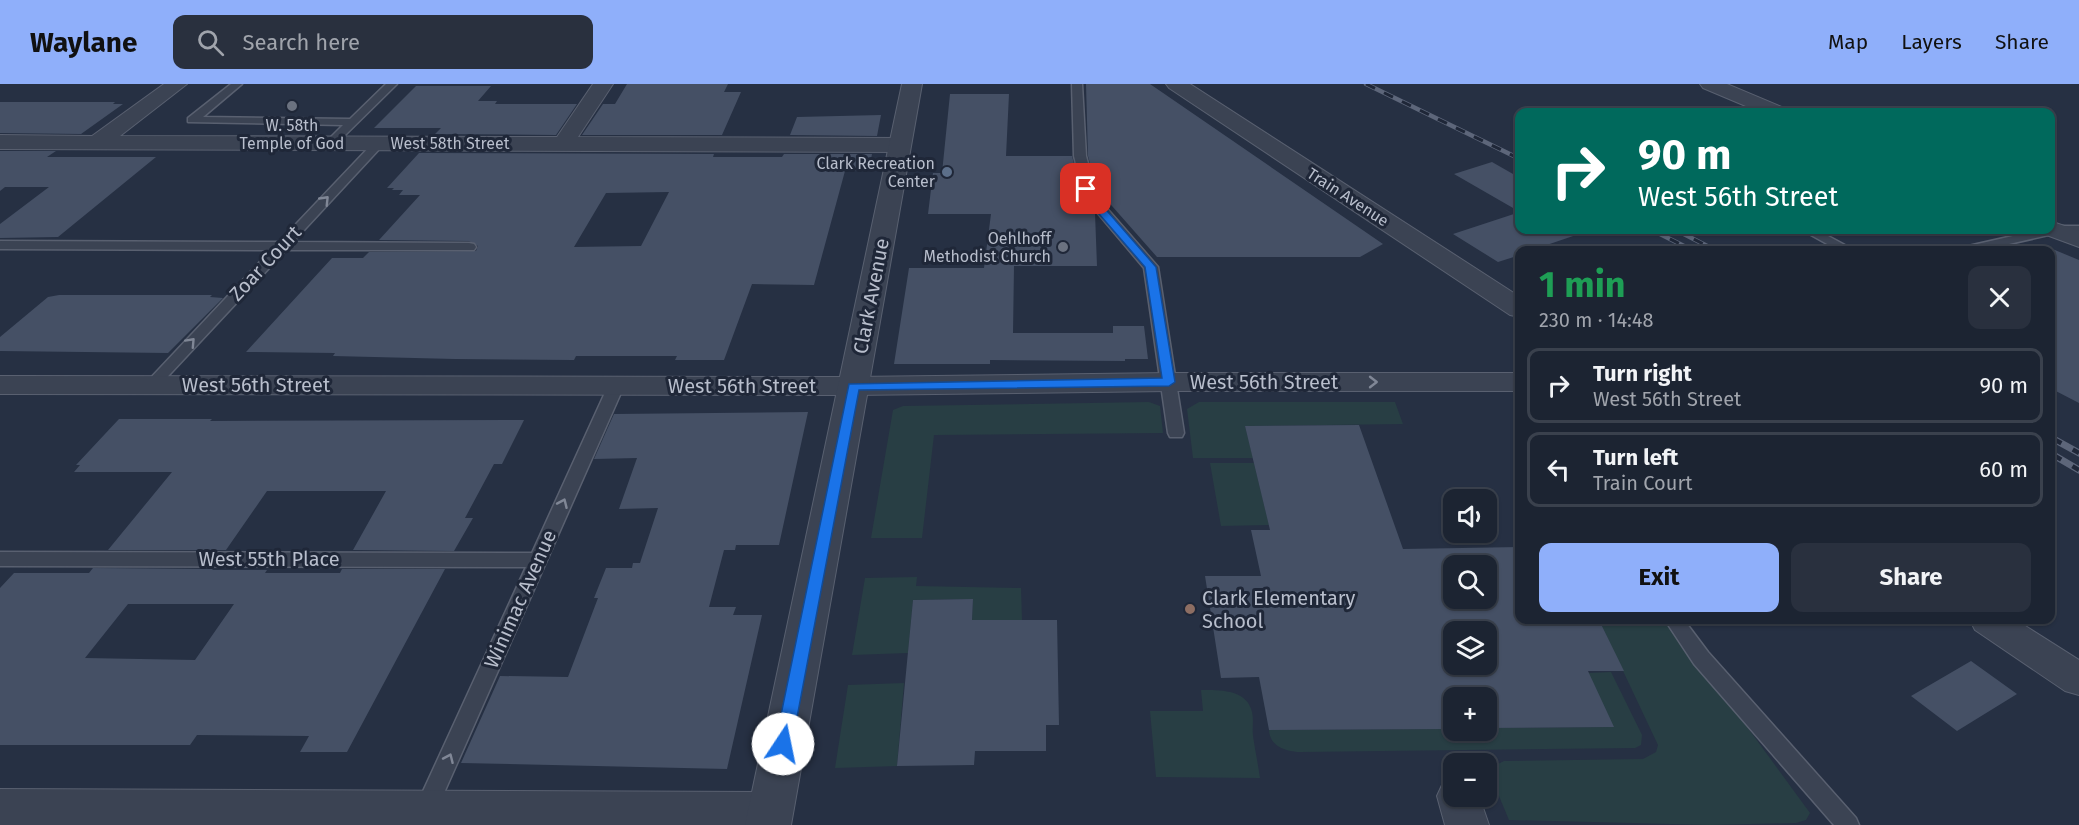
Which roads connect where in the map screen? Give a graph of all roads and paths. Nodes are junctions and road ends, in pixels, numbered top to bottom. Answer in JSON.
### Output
{"nodes":[{"id":1,"x":177,"y":84,"type":"edge"},
{"id":2,"x":237,"y":84,"type":"edge"},
{"id":3,"x":392,"y":84,"type":"edge"},
{"id":4,"x":603,"y":84,"type":"edge"},
{"id":5,"x":912,"y":84,"type":"edge"},
{"id":6,"x":1077,"y":84,"type":"edge"},
{"id":7,"x":1176,"y":84,"type":"edge"},
{"id":8,"x":1710,"y":84,"type":"edge"},
{"id":9,"x":1767,"y":108,"type":"edge"},
{"id":10,"x":352,"y":122,"type":"junction"},
{"id":11,"x":0,"y":142,"type":"edge"},
{"id":12,"x":96,"y":143,"type":"junction"},
{"id":13,"x":331,"y":143,"type":"junction"},
{"id":14,"x":379,"y":143,"type":"junction"},
{"id":15,"x":563,"y":144,"type":"junction"},
{"id":16,"x":900,"y":145,"type":"junction"},
{"id":17,"x":2055,"y":229,"type":"edge"},
{"id":18,"x":2055,"y":230,"type":"edge"},
{"id":19,"x":2079,"y":230,"type":"edge"},
{"id":20,"x":1816,"y":234,"type":"edge"},
{"id":21,"x":2032,"y":234,"type":"edge"},
{"id":22,"x":2079,"y":240,"type":"edge"},
{"id":23,"x":0,"y":245,"type":"edge"},
{"id":24,"x":280,"y":246,"type":"junction"},
{"id":25,"x":1839,"y":246,"type":"edge"},
{"id":26,"x":1985,"y":246,"type":"edge"},
{"id":27,"x":469,"y":247,"type":"dead end"},
{"id":28,"x":1515,"y":306,"type":"edge"},
{"id":29,"x":1169,"y":382,"type":"junction"},
{"id":30,"x":1515,"y":382,"type":"edge"},
{"id":31,"x":0,"y":384,"type":"edge"},
{"id":32,"x":152,"y":385,"type":"junction"},
{"id":33,"x":616,"y":386,"type":"junction"},
{"id":34,"x":853,"y":386,"type":"junction"},
{"id":35,"x":1176,"y":433,"type":"dead end"},
{"id":36,"x":0,"y":559,"type":"edge"},
{"id":37,"x":538,"y":560,"type":"junction"},
{"id":38,"x":1677,"y":624,"type":"edge"},
{"id":39,"x":1994,"y":624,"type":"edge"},
{"id":40,"x":2079,"y":680,"type":"edge"},
{"id":41,"x":1461,"y":807,"type":"edge"},
{"id":42,"x":0,"y":808,"type":"edge"},
{"id":43,"x":425,"y":812,"type":"junction"},
{"id":44,"x":769,"y":818,"type":"edge"},
{"id":45,"x":1467,"y":825,"type":"edge"},
{"id":46,"x":1848,"y":825,"type":"edge"}],
"edges":[{"from":1,"to":12,"type":"street"},
{"from":2,"to":10,"type":"lane"},
{"from":3,"to":10,"type":"lane"},
{"from":4,"to":15,"type":"street"},
{"from":5,"to":16,"type":"street","name":"Clark Avenue"},
{"from":6,"to":29,"type":"lane"},
{"from":7,"to":28,"type":"street","name":"Train Avenue"},
{"from":8,"to":9,"type":"street"},
{"from":10,"to":13,"type":"lane"},
{"from":11,"to":12,"type":"street","name":"West 58th Street"},
{"from":12,"to":13,"type":"street","name":"West 58th Street"},
{"from":13,"to":14,"type":"street","name":"West 58th Street"},
{"from":14,"to":15,"type":"street","name":"West 58th Street"},
{"from":24,"to":14,"type":"lane","name":"Zoar Court","one_way":true},
{"from":15,"to":16,"type":"street","name":"West 58th Street"},
{"from":16,"to":34,"type":"street","name":"Clark Avenue"},
{"from":17,"to":19,"type":"lane"},
{"from":18,"to":22,"type":"street"},
{"from":20,"to":25,"type":"lane"},
{"from":21,"to":26,"type":"lane"},
{"from":23,"to":24,"type":"lane"},
{"from":24,"to":27,"type":"lane"},
{"from":32,"to":24,"type":"lane","name":"Zoar Court","one_way":true},
{"from":29,"to":30,"type":"street","name":"West 56th Street","one_way":true},
{"from":29,"to":34,"type":"street","name":"West 56th Street"},
{"from":29,"to":35,"type":"lane"},
{"from":31,"to":32,"type":"street","name":"West 56th Street"},
{"from":32,"to":33,"type":"street","name":"West 56th Street"},
{"from":33,"to":34,"type":"street","name":"West 56th Street"},
{"from":37,"to":33,"type":"lane","name":"Winimac Avenue","one_way":true},
{"from":34,"to":44,"type":"street","name":"Clark Avenue"},
{"from":36,"to":37,"type":"lane","name":"West 55th Place"},
{"from":43,"to":37,"type":"lane","name":"Winimac Avenue","one_way":true},
{"from":38,"to":46,"type":"lane"},
{"from":39,"to":40,"type":"street"},
{"from":41,"to":45,"type":"street"},
{"from":42,"to":43,"type":"street"},
{"from":43,"to":44,"type":"street"}]}
